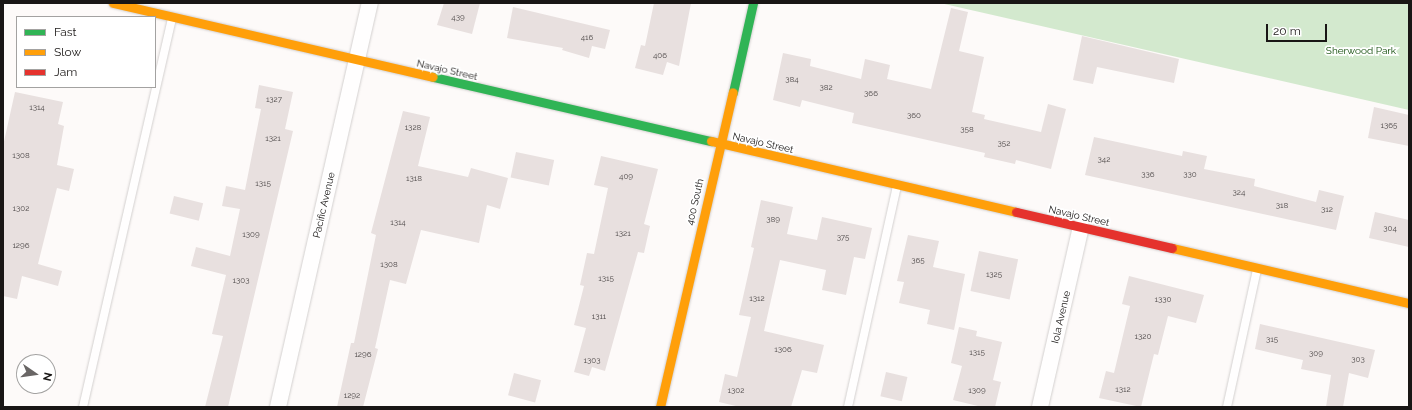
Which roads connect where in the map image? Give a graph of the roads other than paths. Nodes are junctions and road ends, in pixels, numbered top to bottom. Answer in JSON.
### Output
{"nodes":[{"id":1,"x":113,"y":3,"type":"edge"},
{"id":2,"x":370,"y":3,"type":"edge"},
{"id":3,"x":753,"y":3,"type":"edge"},
{"id":4,"x":172,"y":16,"type":"junction"},
{"id":5,"x":357,"y":61,"type":"junction"},
{"id":6,"x":156,"y":86,"type":"edge"},
{"id":7,"x":156,"y":88,"type":"edge"},
{"id":8,"x":720,"y":145,"type":"junction"},
{"id":9,"x":897,"y":185,"type":"junction"},
{"id":10,"x":1081,"y":227,"type":"junction"},
{"id":11,"x":1257,"y":268,"type":"junction"},
{"id":12,"x":1409,"y":302,"type":"edge"},
{"id":13,"x":83,"y":407,"type":"edge"},
{"id":14,"x":278,"y":407,"type":"edge"},
{"id":15,"x":660,"y":407,"type":"edge"},
{"id":16,"x":848,"y":407,"type":"edge"},
{"id":17,"x":1040,"y":407,"type":"edge"},
{"id":18,"x":1227,"y":407,"type":"edge"}],
"edges":[{"from":1,"to":4,"type":"street","name":"Navajo Street"},
{"from":2,"to":5,"type":"street","name":"Pacific Avenue"},
{"from":3,"to":8,"type":"street","name":"400 South"},
{"from":4,"to":5,"type":"street","name":"Navajo Street"},
{"from":4,"to":6,"type":"lane"},
{"from":5,"to":8,"type":"street","name":"Navajo Street"},
{"from":5,"to":14,"type":"street","name":"Pacific Avenue"},
{"from":7,"to":13,"type":"lane"},
{"from":8,"to":9,"type":"street","name":"Navajo Street"},
{"from":8,"to":15,"type":"street","name":"400 South"},
{"from":9,"to":10,"type":"street","name":"Navajo Street"},
{"from":9,"to":16,"type":"lane"},
{"from":10,"to":11,"type":"street","name":"Navajo Street"},
{"from":10,"to":17,"type":"street","name":"Iola Avenue"},
{"from":11,"to":12,"type":"street","name":"Navajo Street"},
{"from":11,"to":18,"type":"lane"}]}
